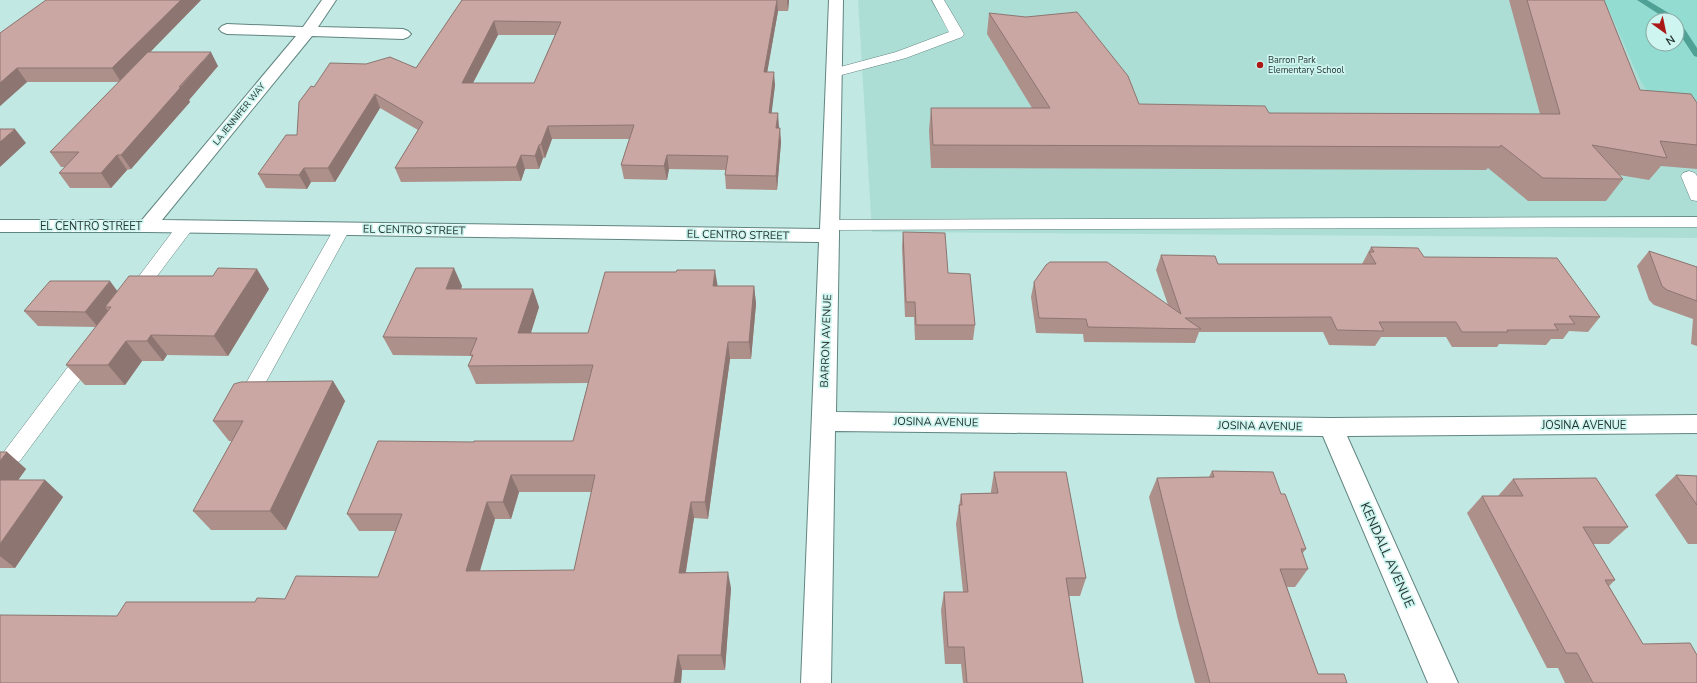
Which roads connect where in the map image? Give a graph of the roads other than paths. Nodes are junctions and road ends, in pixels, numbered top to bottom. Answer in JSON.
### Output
{"nodes":[{"id":1,"x":329,"y":0,"type":"edge"},
{"id":2,"x":836,"y":0,"type":"edge"},
{"id":3,"x":938,"y":0,"type":"edge"},
{"id":4,"x":227,"y":29,"type":"dead end"},
{"id":5,"x":308,"y":31,"type":"junction"},
{"id":6,"x":403,"y":34,"type":"dead end"},
{"id":7,"x":834,"y":73,"type":"junction"},
{"id":8,"x":1689,"y":176,"type":"dead end"},
{"id":9,"x":1697,"y":196,"type":"edge"},
{"id":10,"x":1697,"y":222,"type":"edge"},
{"id":11,"x":0,"y":226,"type":"edge"},
{"id":12,"x":147,"y":226,"type":"junction"},
{"id":13,"x":185,"y":227,"type":"junction"},
{"id":14,"x":342,"y":229,"type":"junction"},
{"id":15,"x":829,"y":231,"type":"junction"},
{"id":16,"x":124,"y":308,"type":"edge"},
{"id":17,"x":99,"y":340,"type":"edge"},
{"id":18,"x":249,"y":395,"type":"edge"},
{"id":19,"x":823,"y":421,"type":"junction"},
{"id":20,"x":1697,"y":424,"type":"edge"},
{"id":21,"x":1331,"y":427,"type":"junction"},
{"id":22,"x":13,"y":455,"type":"dead end"},
{"id":23,"x":816,"y":683,"type":"edge"},
{"id":24,"x":1443,"y":683,"type":"edge"}],
"edges":[{"from":1,"to":5,"type":"street","name":"LA JENNIFER WAY"},
{"from":2,"to":7,"type":"street","name":"BARRON AVENUE"},
{"from":3,"to":7,"type":"lane"},
{"from":4,"to":5,"type":"street"},
{"from":5,"to":6,"type":"street"},
{"from":5,"to":12,"type":"street","name":"LA JENNIFER WAY"},
{"from":7,"to":15,"type":"street","name":"BARRON AVENUE"},
{"from":8,"to":9,"type":"lane"},
{"from":10,"to":15,"type":"lane"},
{"from":11,"to":12,"type":"street","name":"EL CENTRO STREET"},
{"from":12,"to":13,"type":"street","name":"EL CENTRO STREET"},
{"from":13,"to":14,"type":"street","name":"EL CENTRO STREET"},
{"from":13,"to":16,"type":"lane"},
{"from":14,"to":15,"type":"street","name":"EL CENTRO STREET"},
{"from":14,"to":18,"type":"lane"},
{"from":15,"to":19,"type":"street","name":"BARRON AVENUE"},
{"from":17,"to":22,"type":"lane"},
{"from":19,"to":21,"type":"street","name":"JOSINA AVENUE"},
{"from":19,"to":23,"type":"street","name":"BARRON AVENUE"},
{"from":20,"to":21,"type":"street","name":"JOSINA AVENUE"},
{"from":21,"to":24,"type":"street","name":"KENDALL AVENUE"}]}
